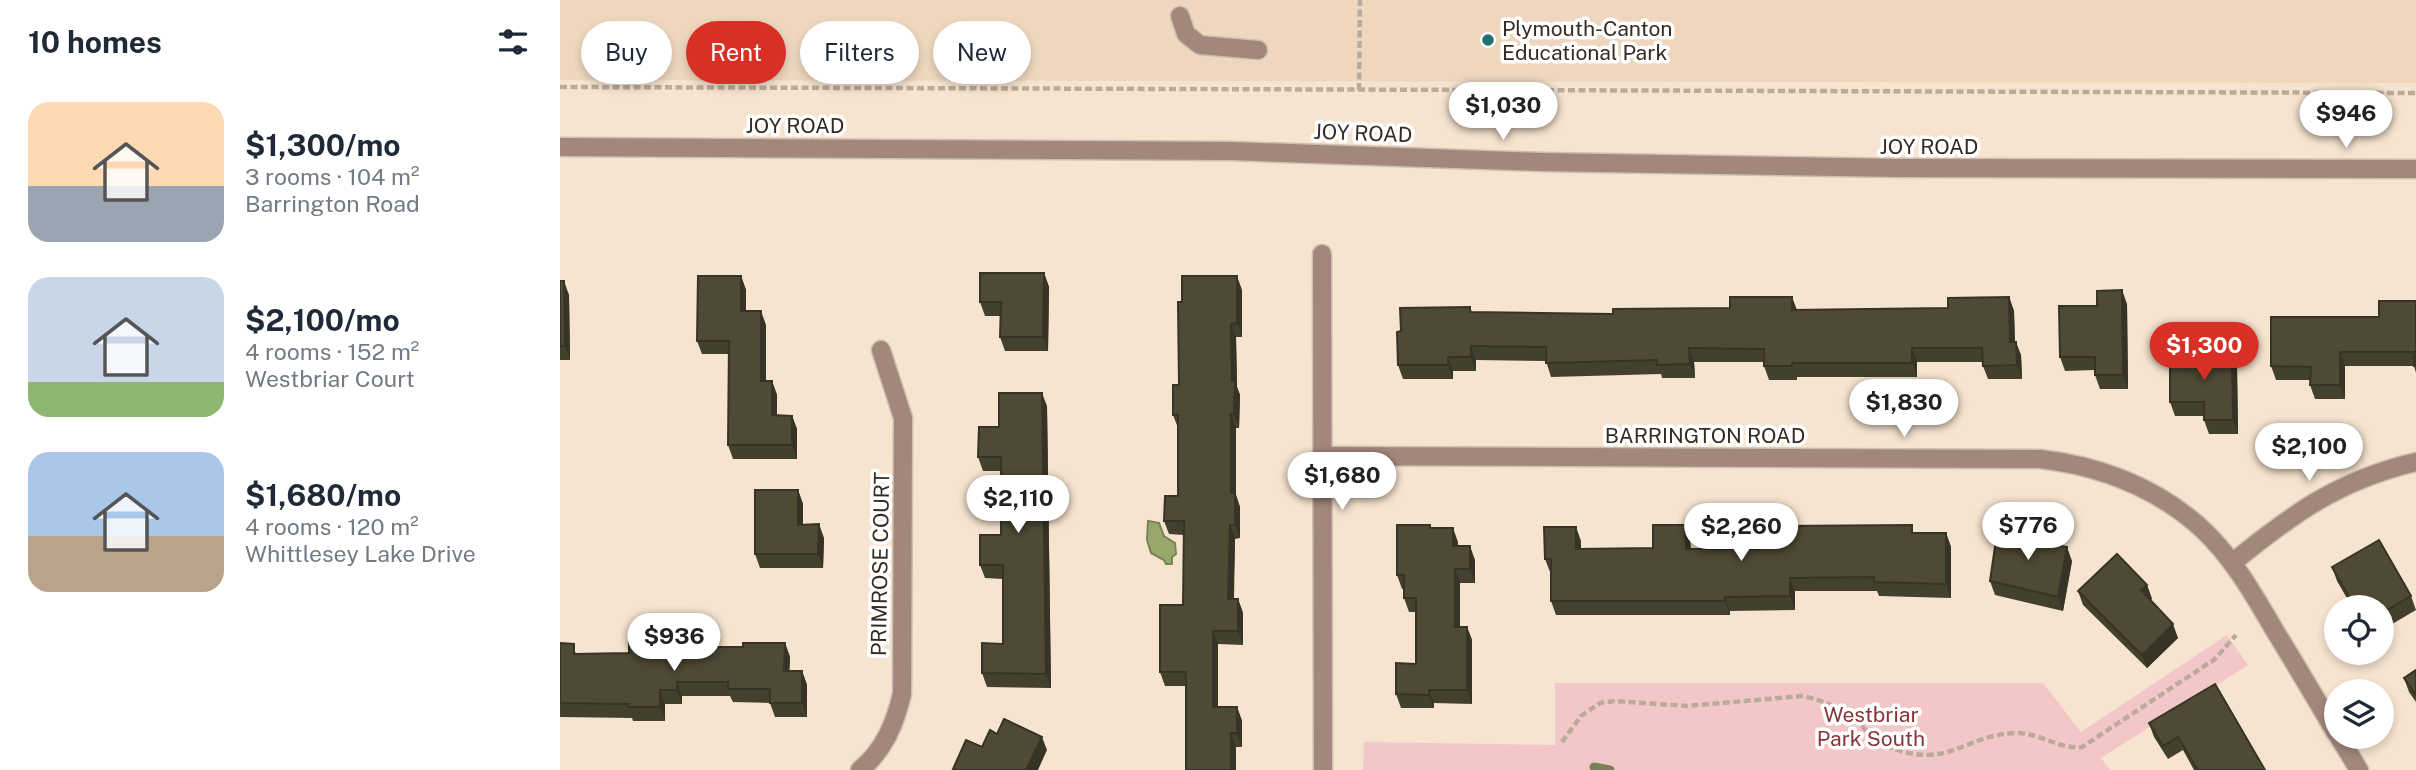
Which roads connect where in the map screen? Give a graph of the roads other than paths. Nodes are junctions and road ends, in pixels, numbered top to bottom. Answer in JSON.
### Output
{"nodes":[{"id":1,"x":1180,"y":16,"type":"dead end"},
{"id":2,"x":1258,"y":50,"type":"dead end"},
{"id":3,"x":560,"y":148,"type":"edge"},
{"id":4,"x":2416,"y":169,"type":"edge"},
{"id":5,"x":1322,"y":254,"type":"dead end"},
{"id":6,"x":881,"y":350,"type":"dead end"},
{"id":7,"x":1323,"y":456,"type":"junction"},
{"id":8,"x":2416,"y":463,"type":"edge"},
{"id":9,"x":2232,"y":563,"type":"junction"},
{"id":10,"x":2324,"y":712,"type":"edge"},
{"id":11,"x":2346,"y":749,"type":"edge"},
{"id":12,"x":860,"y":770,"type":"edge"},
{"id":13,"x":1323,"y":770,"type":"edge"},
{"id":14,"x":2359,"y":770,"type":"edge"}],
"edges":[{"from":1,"to":2,"type":"street"},
{"from":3,"to":4,"type":"street","name":"JOY ROAD"},
{"from":5,"to":7,"type":"street"},
{"from":6,"to":12,"type":"street","name":"PRIMROSE COURT"},
{"from":7,"to":9,"type":"street","name":"BARRINGTON ROAD"},
{"from":7,"to":13,"type":"street"},
{"from":8,"to":9,"type":"street"},
{"from":9,"to":10,"type":"street","name":"BARRINGTON ROAD"},
{"from":11,"to":14,"type":"street","name":"BARRINGTON ROAD"}]}
